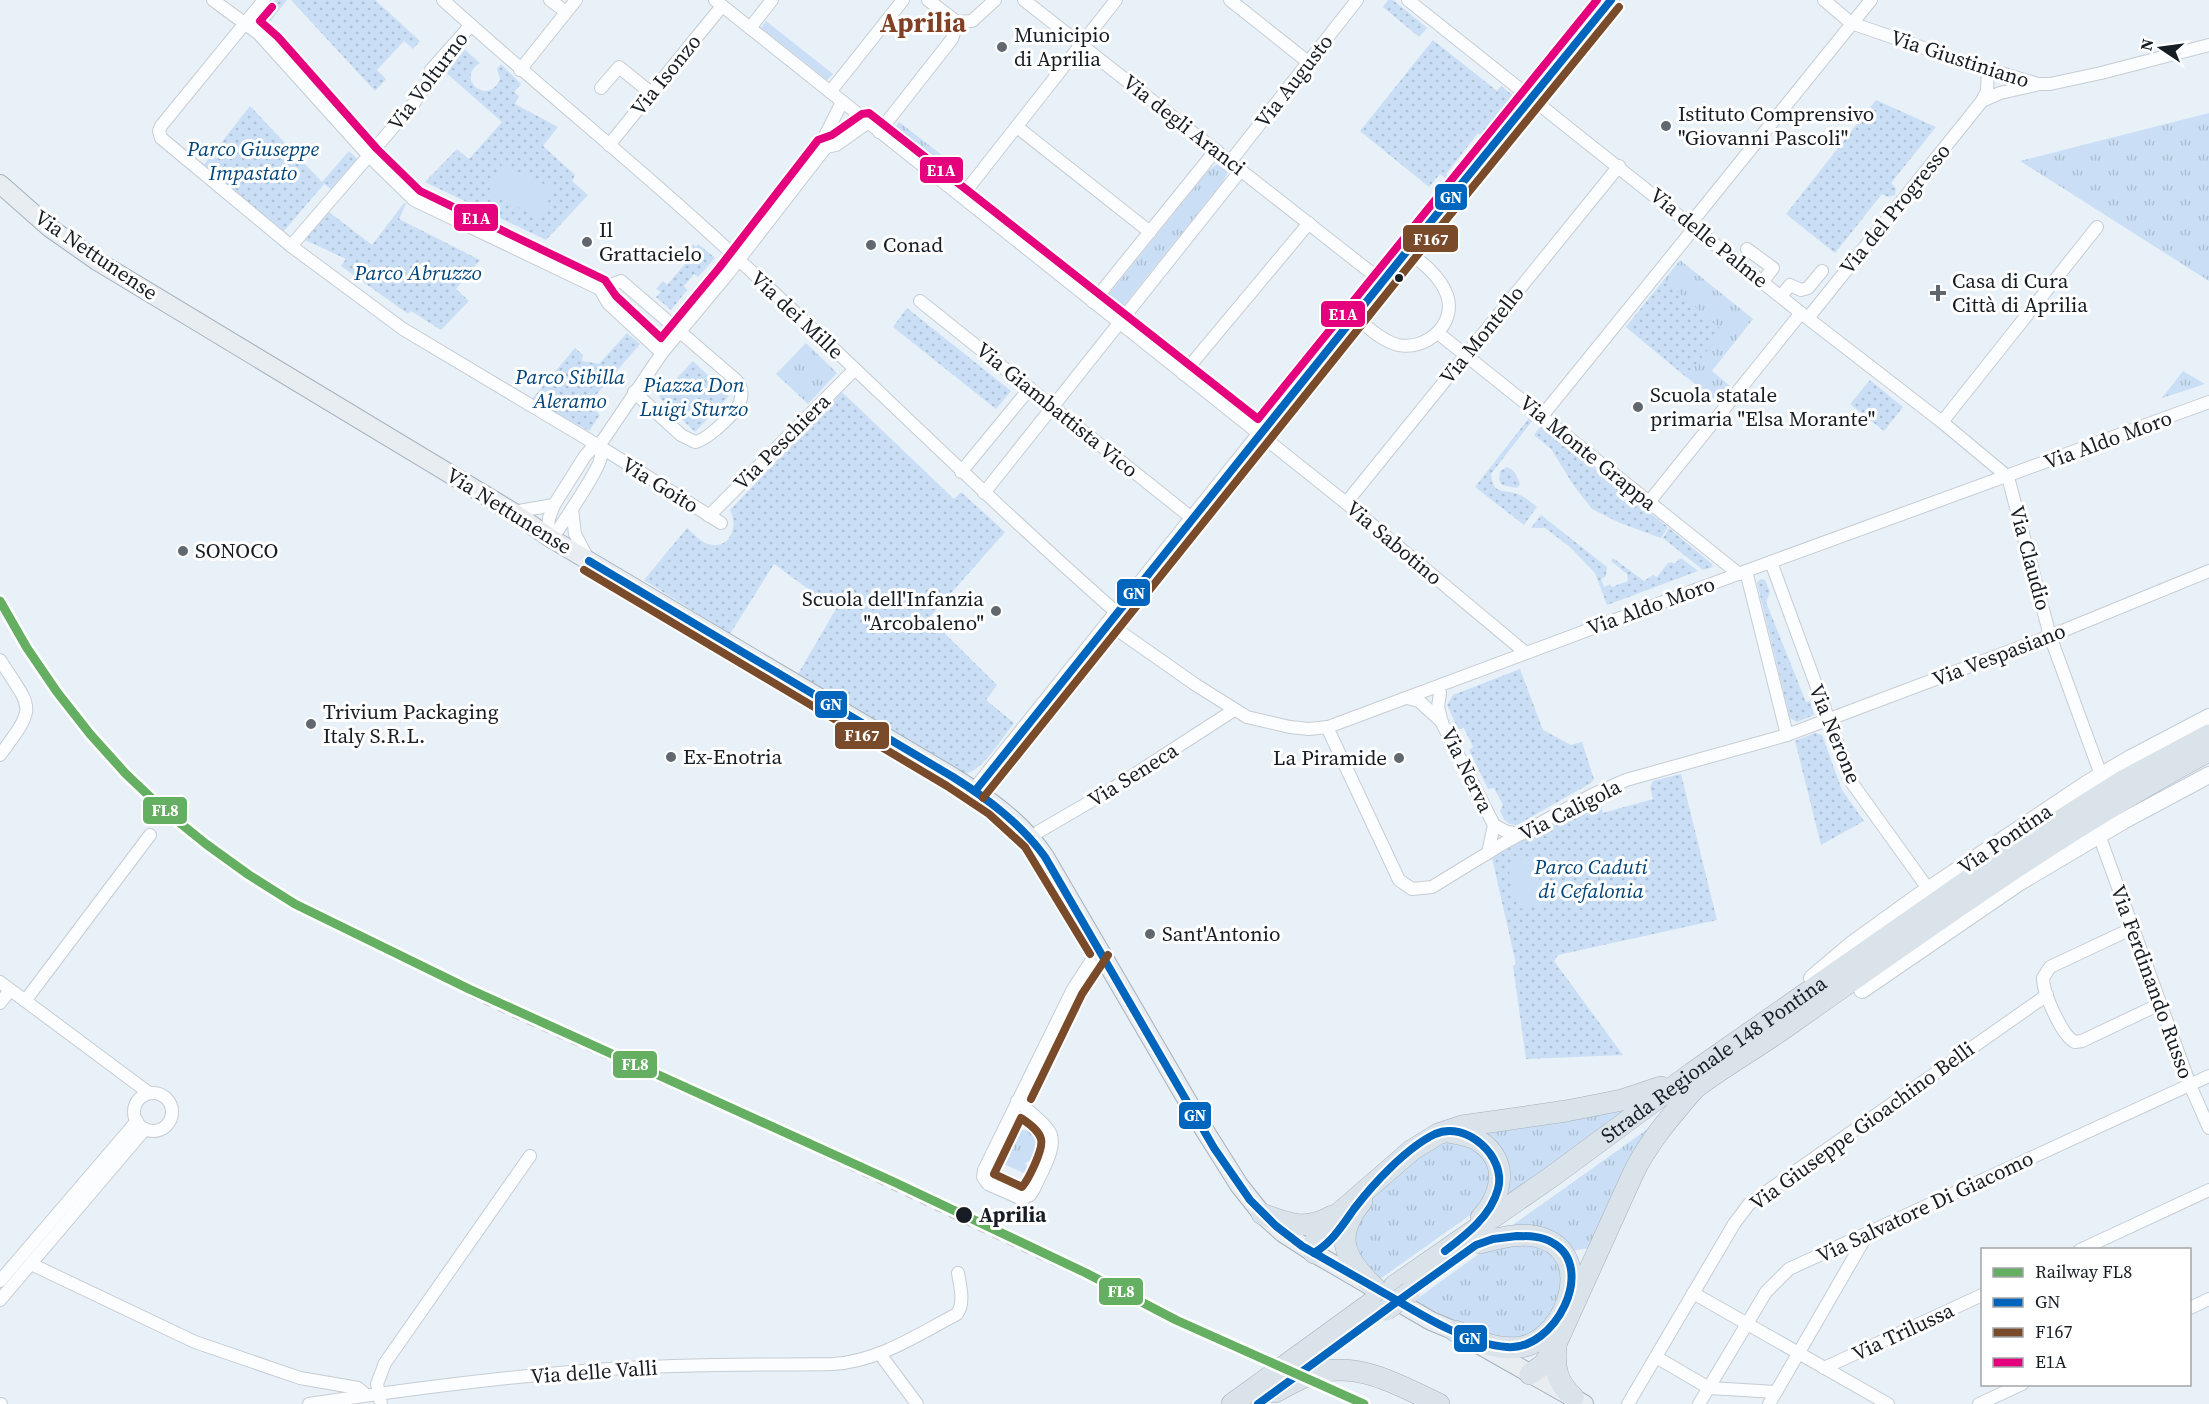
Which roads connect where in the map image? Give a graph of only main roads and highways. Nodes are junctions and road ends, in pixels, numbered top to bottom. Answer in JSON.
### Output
{"nodes":[{"id":1,"x":0,"y":184,"type":"edge"},
{"id":2,"x":2209,"y":735,"type":"edge"},
{"id":3,"x":2209,"y":751,"type":"edge"},
{"id":4,"x":1812,"y":978,"type":"road end"},
{"id":5,"x":1862,"y":990,"type":"road end"},
{"id":6,"x":1786,"y":1018,"type":"junction"},
{"id":7,"x":1694,"y":1080,"type":"junction"},
{"id":8,"x":1445,"y":1131,"type":"junction"},
{"id":9,"x":1384,"y":1176,"type":"junction"},
{"id":10,"x":1340,"y":1212,"type":"junction"},
{"id":11,"x":1262,"y":1214,"type":"junction"},
{"id":12,"x":1480,"y":1243,"type":"junction"},
{"id":13,"x":1454,"y":1244,"type":"junction"},
{"id":14,"x":1596,"y":1252,"type":"junction"},
{"id":15,"x":1314,"y":1253,"type":"junction"},
{"id":16,"x":1568,"y":1259,"type":"junction"},
{"id":17,"x":1388,"y":1295,"type":"junction"},
{"id":18,"x":1458,"y":1337,"type":"junction"},
{"id":19,"x":1556,"y":1344,"type":"junction"},
{"id":20,"x":1315,"y":1361,"type":"junction"},
{"id":21,"x":1530,"y":1374,"type":"junction"},
{"id":22,"x":1266,"y":1393,"type":"edge"},
{"id":23,"x":1575,"y":1402,"type":"edge"},
{"id":24,"x":1232,"y":1404,"type":"edge"},
{"id":25,"x":1439,"y":1404,"type":"edge"}],
"edges":[{"from":1,"to":11,"type":"main road","name":"Via Nettunense"},
{"from":2,"to":6,"type":"highway","name":"Strada Regionale 148 Pontina"},
{"from":3,"to":6,"type":"highway","name":"Strada Regionale 148 Pontina"},
{"from":4,"to":6,"type":"highway"},
{"from":5,"to":6,"type":"highway"},
{"from":6,"to":7,"type":"highway","name":"Strada Regionale 148 Pontina"},
{"from":7,"to":8,"type":"highway"},
{"from":7,"to":12,"type":"highway","name":"Strada Regionale 148 Pontina"},
{"from":7,"to":13,"type":"highway","name":"Strada Regionale 148 Pontina"},
{"from":7,"to":14,"type":"highway"},
{"from":8,"to":9,"type":"highway"},
{"from":8,"to":13,"type":"highway"},
{"from":9,"to":10,"type":"highway"},
{"from":9,"to":15,"type":"highway"},
{"from":9,"to":17,"type":"highway"},
{"from":10,"to":11,"type":"highway"},
{"from":10,"to":15,"type":"highway"},
{"from":11,"to":15,"type":"main road","name":"Via Nettunense"},
{"from":12,"to":16,"type":"highway"},
{"from":12,"to":17,"type":"highway","name":"Strada Regionale 148 Pontina"},
{"from":13,"to":17,"type":"highway","name":"Strada Regionale 148 Pontina"},
{"from":14,"to":16,"type":"highway"},
{"from":14,"to":19,"type":"highway"},
{"from":15,"to":17,"type":"main road","name":"Via Nettunense"},
{"from":16,"to":18,"type":"highway"},
{"from":17,"to":18,"type":"main road","name":"Via Nettunense"},
{"from":17,"to":20,"type":"highway","name":"Strada Regionale 148 Pontina"},
{"from":18,"to":21,"type":"main road"},
{"from":18,"to":23,"type":"main road"},
{"from":19,"to":21,"type":"highway"},
{"from":19,"to":23,"type":"highway"},
{"from":20,"to":22,"type":"highway","name":"Strada Regionale 148 Pontina"},
{"from":20,"to":25,"type":"highway"},
{"from":21,"to":23,"type":"main road"},
{"from":22,"to":24,"type":"highway","name":"Strada Regionale 148 Pontina"}]}
